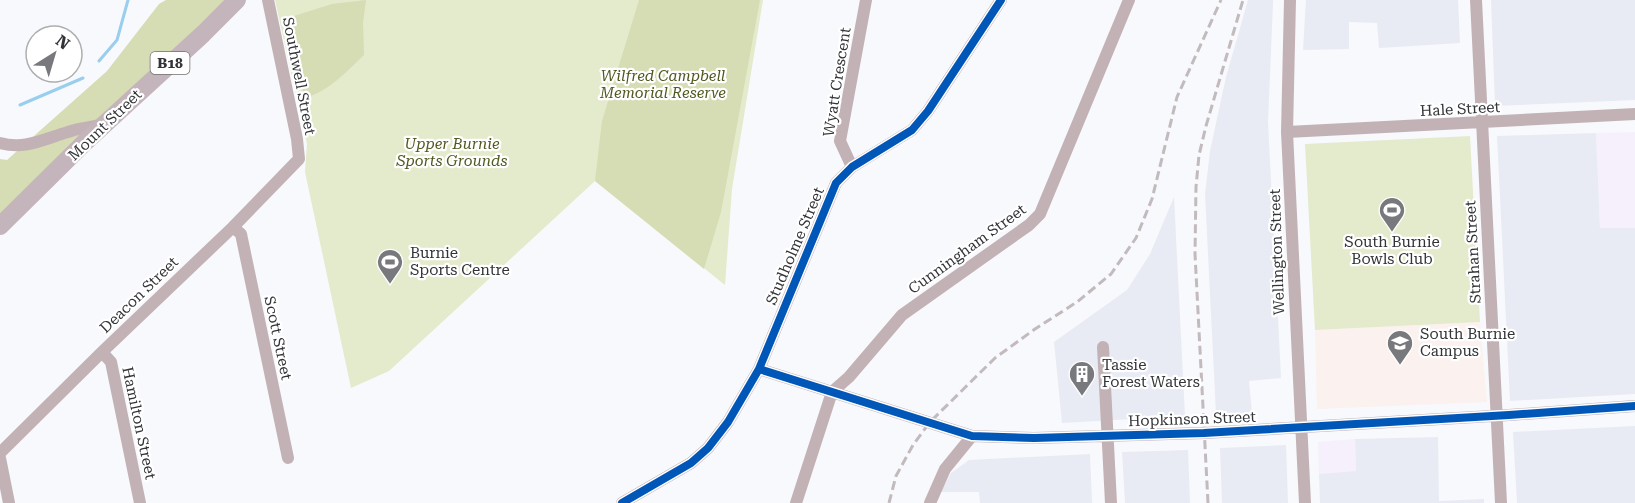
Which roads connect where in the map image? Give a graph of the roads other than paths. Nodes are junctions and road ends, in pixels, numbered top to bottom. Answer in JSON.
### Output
{"nodes":[{"id":1,"x":237,"y":0,"type":"edge"},
{"id":2,"x":268,"y":0,"type":"edge"},
{"id":3,"x":866,"y":0,"type":"edge"},
{"id":4,"x":1001,"y":0,"type":"edge"},
{"id":5,"x":1129,"y":0,"type":"edge"},
{"id":6,"x":1290,"y":0,"type":"edge"},
{"id":7,"x":1476,"y":0,"type":"edge"},
{"id":8,"x":1635,"y":114,"type":"edge"},
{"id":9,"x":1482,"y":123,"type":"junction"},
{"id":10,"x":102,"y":125,"type":"junction"},
{"id":11,"x":1287,"y":132,"type":"junction"},
{"id":12,"x":0,"y":143,"type":"edge"},
{"id":13,"x":299,"y":159,"type":"joint"},
{"id":14,"x":852,"y":167,"type":"junction"},
{"id":15,"x":0,"y":226,"type":"edge"},
{"id":16,"x":233,"y":227,"type":"junction"},
{"id":17,"x":1103,"y":347,"type":"dead end"},
{"id":18,"x":102,"y":352,"type":"junction"},
{"id":19,"x":759,"y":369,"type":"junction"},
{"id":20,"x":832,"y":392,"type":"junction"},
{"id":21,"x":1635,"y":406,"type":"edge"},
{"id":22,"x":1497,"y":416,"type":"junction"},
{"id":23,"x":1300,"y":427,"type":"junction"},
{"id":24,"x":972,"y":436,"type":"junction"},
{"id":25,"x":1108,"y":436,"type":"junction"},
{"id":26,"x":0,"y":456,"type":"edge"},
{"id":27,"x":288,"y":458,"type":"dead end"},
{"id":28,"x":9,"y":503,"type":"edge"},
{"id":29,"x":140,"y":503,"type":"edge"},
{"id":30,"x":622,"y":503,"type":"edge"},
{"id":31,"x":796,"y":503,"type":"edge"},
{"id":32,"x":930,"y":503,"type":"edge"},
{"id":33,"x":1111,"y":503,"type":"edge"},
{"id":34,"x":1305,"y":503,"type":"edge"},
{"id":35,"x":1502,"y":503,"type":"edge"}],
"edges":[{"from":1,"to":10,"type":"highway","name":"Mount Street","number":"B18"},
{"from":2,"to":13,"type":"street","name":"Southwell Street"},
{"from":3,"to":14,"type":"street","name":"Wyatt Crescent"},
{"from":4,"to":14,"type":"street","name":"Studholme Street"},
{"from":5,"to":20,"type":"street","name":"Cunningham Street"},
{"from":6,"to":11,"type":"street","name":"Wellington Street"},
{"from":7,"to":9,"type":"street","name":"Strahan Street"},
{"from":8,"to":9,"type":"street","name":"Hale Street"},
{"from":9,"to":11,"type":"street","name":"Hale Street"},
{"from":9,"to":22,"type":"street","name":"Strahan Street"},
{"from":10,"to":12,"type":"street"},
{"from":10,"to":15,"type":"highway","name":"Mount Street","number":"B18"},
{"from":11,"to":23,"type":"street","name":"Wellington Street"},
{"from":13,"to":16,"type":"street","name":"Deacon Street"},
{"from":14,"to":19,"type":"street","name":"Studholme Street"},
{"from":16,"to":18,"type":"street","name":"Deacon Street"},
{"from":16,"to":27,"type":"street","name":"Scott Street"},
{"from":17,"to":25,"type":"street"},
{"from":18,"to":26,"type":"street","name":"Deacon Street"},
{"from":18,"to":29,"type":"street","name":"Hamilton Street"},
{"from":19,"to":20,"type":"street","name":"Hopkinson Street"},
{"from":19,"to":30,"type":"street","name":"Studholme Street"},
{"from":20,"to":24,"type":"street","name":"Hopkinson Street"},
{"from":20,"to":31,"type":"street","name":"Cunningham Street"},
{"from":21,"to":22,"type":"street","name":"Hopkinson Street"},
{"from":22,"to":23,"type":"street","name":"Hopkinson Street"},
{"from":22,"to":35,"type":"street","name":"Strahan Street"},
{"from":23,"to":25,"type":"street","name":"Hopkinson Street"},
{"from":23,"to":34,"type":"street","name":"Wellington Street"},
{"from":24,"to":25,"type":"street","name":"Hopkinson Street"},
{"from":24,"to":32,"type":"street"},
{"from":25,"to":33,"type":"street"},
{"from":26,"to":28,"type":"street"}]}
